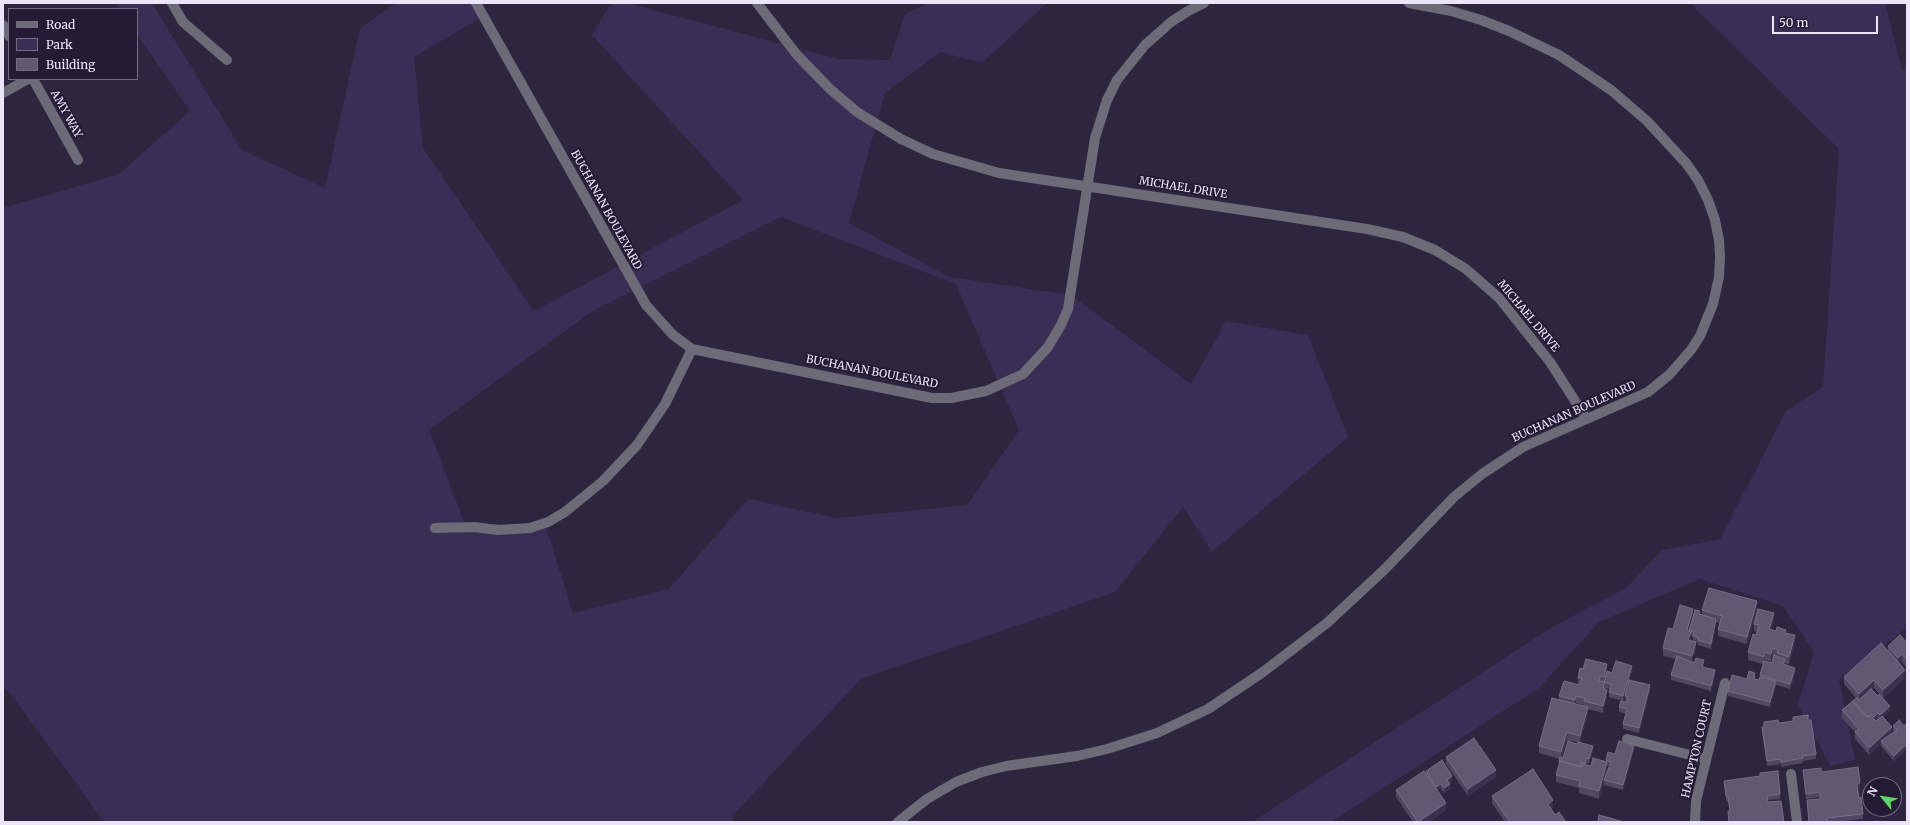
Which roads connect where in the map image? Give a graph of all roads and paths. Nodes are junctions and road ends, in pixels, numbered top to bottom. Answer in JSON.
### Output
{"nodes":[{"id":1,"x":172,"y":3,"type":"edge"},
{"id":2,"x":476,"y":3,"type":"edge"},
{"id":3,"x":1204,"y":3,"type":"edge"},
{"id":4,"x":1409,"y":3,"type":"edge"},
{"id":5,"x":762,"y":5,"type":"edge"},
{"id":6,"x":3,"y":25,"type":"edge"},
{"id":7,"x":8,"y":34,"type":"edge"},
{"id":8,"x":227,"y":60,"type":"dead end"},
{"id":9,"x":26,"y":80,"type":"edge"},
{"id":10,"x":34,"y":80,"type":"edge"},
{"id":11,"x":3,"y":93,"type":"edge"},
{"id":12,"x":78,"y":160,"type":"dead end"},
{"id":13,"x":1087,"y":186,"type":"junction"},
{"id":14,"x":692,"y":349,"type":"junction"},
{"id":15,"x":1586,"y":418,"type":"junction"},
{"id":16,"x":435,"y":528,"type":"dead end"},
{"id":17,"x":1725,"y":683,"type":"dead end"},
{"id":18,"x":1627,"y":739,"type":"dead end"},
{"id":19,"x":1706,"y":759,"type":"junction"},
{"id":20,"x":1791,"y":774,"type":"dead end"},
{"id":21,"x":898,"y":822,"type":"edge"},
{"id":22,"x":1695,"y":822,"type":"edge"},
{"id":23,"x":1797,"y":822,"type":"edge"}],
"edges":[{"from":1,"to":8,"type":"street"},
{"from":2,"to":14,"type":"street","name":"BUCHANAN BOULEVARD"},
{"from":3,"to":13,"type":"street","name":"BUCHANAN BOULEVARD"},
{"from":4,"to":15,"type":"street","name":"BUCHANAN BOULEVARD"},
{"from":5,"to":13,"type":"street","name":"MICHAEL DRIVE"},
{"from":6,"to":7,"type":"street"},
{"from":9,"to":11,"type":"street"},
{"from":10,"to":12,"type":"street","name":"AMY WAY"},
{"from":13,"to":14,"type":"street","name":"BUCHANAN BOULEVARD"},
{"from":13,"to":15,"type":"street","name":"MICHAEL DRIVE"},
{"from":14,"to":16,"type":"street"},
{"from":15,"to":21,"type":"street","name":"BUCHANAN BOULEVARD"},
{"from":17,"to":19,"type":"street","name":"HAMPTON COURT"},
{"from":18,"to":19,"type":"street"},
{"from":19,"to":22,"type":"street","name":"HAMPTON COURT"},
{"from":20,"to":23,"type":"street"}]}
